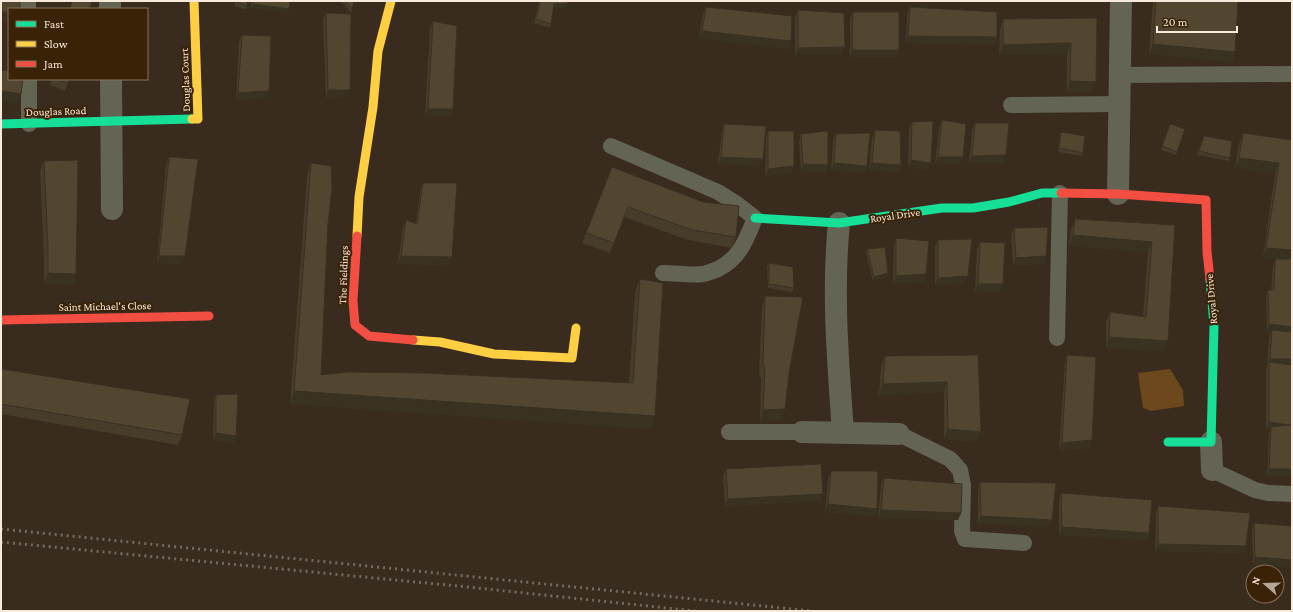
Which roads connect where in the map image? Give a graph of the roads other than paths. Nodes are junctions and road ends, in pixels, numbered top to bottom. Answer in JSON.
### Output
{"nodes":[{"id":1,"x":194,"y":1,"type":"edge"},
{"id":2,"x":391,"y":1,"type":"edge"},
{"id":3,"x":1121,"y":1,"type":"edge"},
{"id":4,"x":1292,"y":74,"type":"edge"},
{"id":5,"x":1120,"y":75,"type":"junction"},
{"id":6,"x":29,"y":80,"type":"edge"},
{"id":7,"x":111,"y":80,"type":"edge"},
{"id":8,"x":1119,"y":104,"type":"junction"},
{"id":9,"x":1011,"y":105,"type":"dead end"},
{"id":10,"x":111,"y":121,"type":"junction"},
{"id":11,"x":1,"y":124,"type":"edge"},
{"id":12,"x":29,"y":124,"type":"junction"},
{"id":13,"x":611,"y":146,"type":"dead end"},
{"id":14,"x":1060,"y":193,"type":"junction"},
{"id":15,"x":1118,"y":194,"type":"junction"},
{"id":16,"x":112,"y":209,"type":"dead end"},
{"id":17,"x":755,"y":218,"type":"junction"},
{"id":18,"x":839,"y":223,"type":"junction"},
{"id":19,"x":663,"y":273,"type":"dead end"},
{"id":20,"x":209,"y":316,"type":"dead end"},
{"id":21,"x":1,"y":320,"type":"edge"},
{"id":22,"x":576,"y":328,"type":"dead end"},
{"id":23,"x":1057,"y":338,"type":"dead end"},
{"id":24,"x":729,"y":432,"type":"dead end"},
{"id":25,"x":802,"y":432,"type":"joint"},
{"id":26,"x":843,"y":432,"type":"junction"},
{"id":27,"x":899,"y":434,"type":"joint"},
{"id":28,"x":1168,"y":442,"type":"dead end"},
{"id":29,"x":1211,"y":442,"type":"junction"},
{"id":30,"x":1212,"y":470,"type":"joint"},
{"id":31,"x":1292,"y":494,"type":"edge"},
{"id":32,"x":1024,"y":543,"type":"dead end"}],
"edges":[{"from":1,"to":10,"type":"street","name":"Douglas Court"},
{"from":2,"to":22,"type":"street","name":"The Fieldings"},
{"from":3,"to":5,"type":"street"},
{"from":4,"to":5,"type":"lane"},
{"from":5,"to":8,"type":"street"},
{"from":6,"to":12,"type":"lane"},
{"from":7,"to":10,"type":"street"},
{"from":8,"to":9,"type":"lane"},
{"from":8,"to":15,"type":"street"},
{"from":10,"to":12,"type":"street","name":"Douglas Road"},
{"from":10,"to":16,"type":"street"},
{"from":11,"to":12,"type":"street","name":"Douglas Road"},
{"from":13,"to":17,"type":"lane"},
{"from":14,"to":15,"type":"street","name":"Royal Drive"},
{"from":14,"to":18,"type":"street","name":"Royal Drive"},
{"from":14,"to":23,"type":"lane"},
{"from":15,"to":29,"type":"street","name":"Royal Drive"},
{"from":17,"to":18,"type":"street","name":"Royal Drive"},
{"from":17,"to":19,"type":"lane"},
{"from":18,"to":26,"type":"street"},
{"from":20,"to":21,"type":"street","name":"Saint Michael's Close"},
{"from":24,"to":25,"type":"lane"},
{"from":25,"to":26,"type":"street"},
{"from":26,"to":27,"type":"street"},
{"from":27,"to":32,"type":"lane"},
{"from":28,"to":29,"type":"street"},
{"from":29,"to":30,"type":"street"},
{"from":30,"to":31,"type":"lane"}]}
